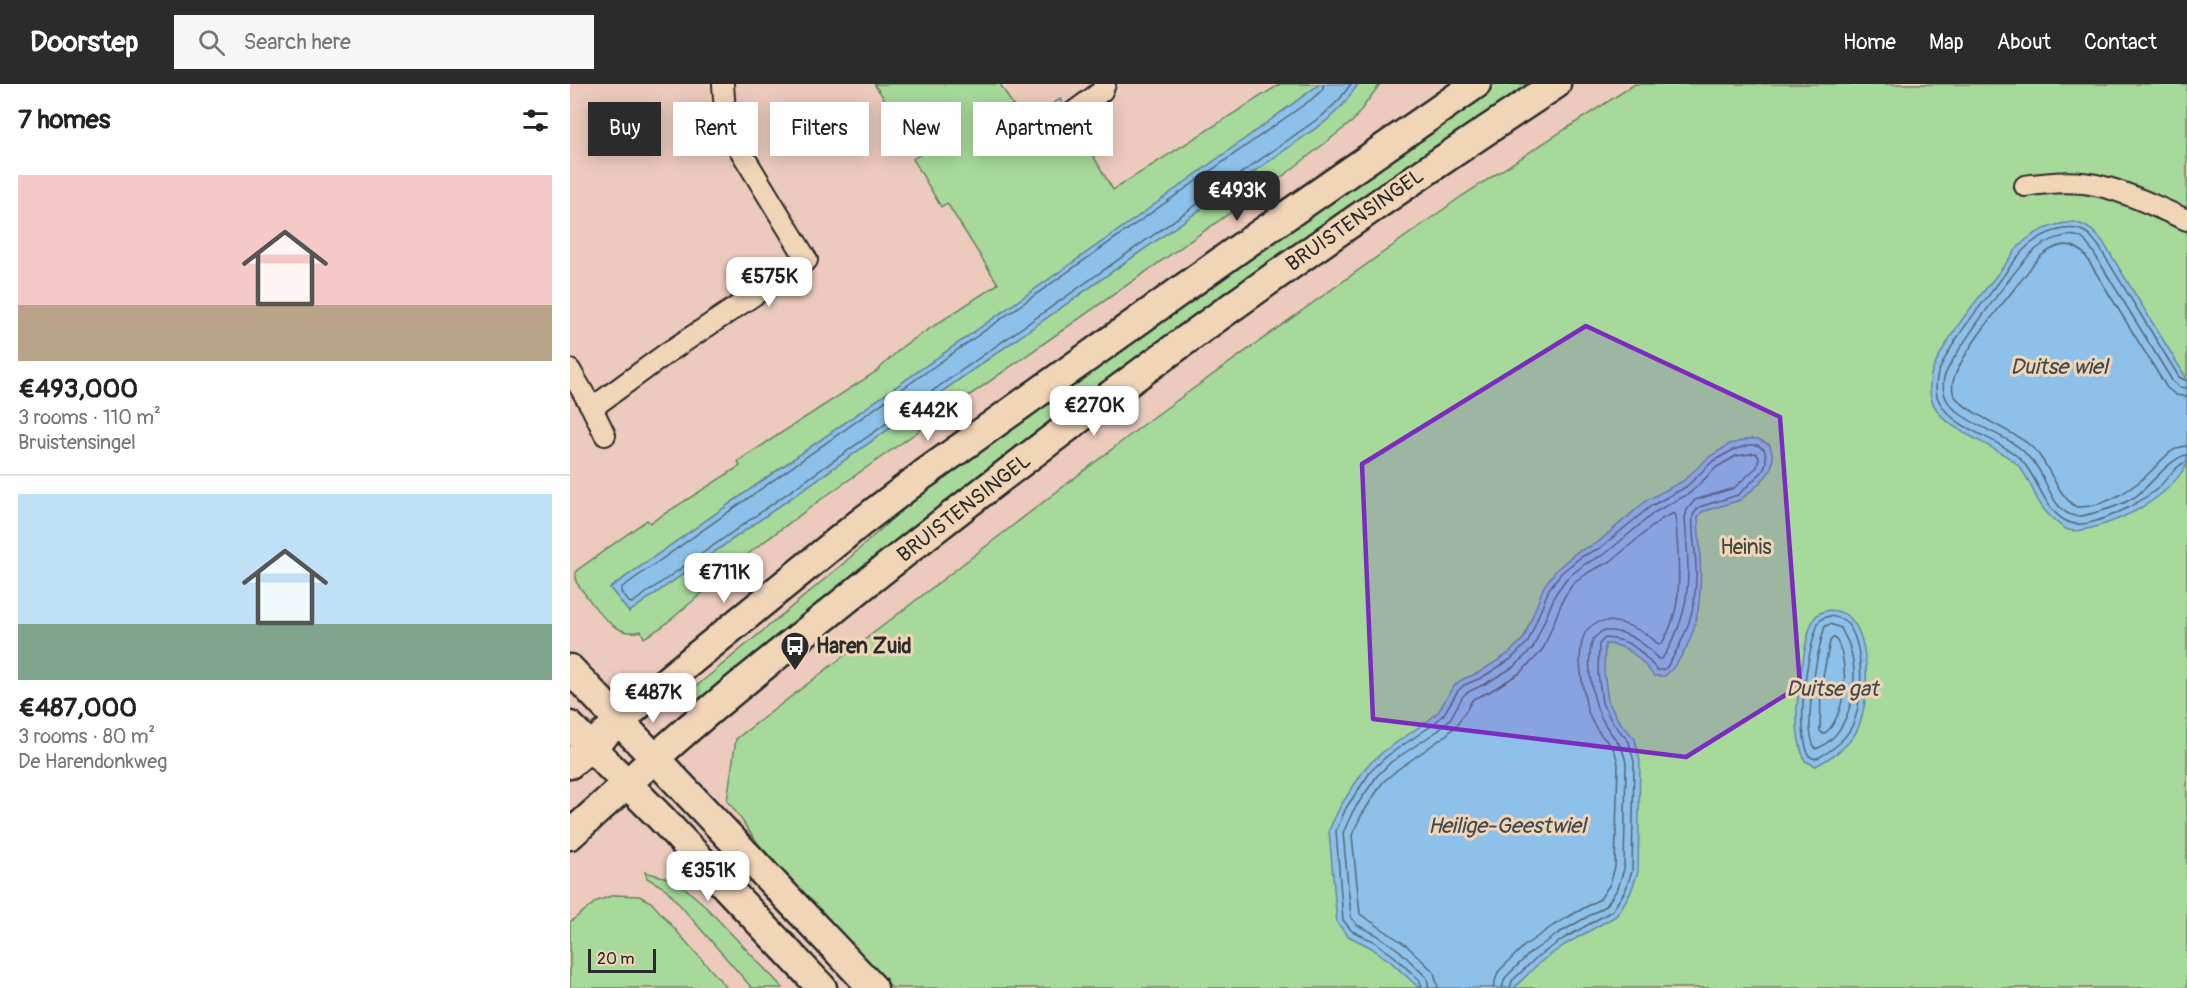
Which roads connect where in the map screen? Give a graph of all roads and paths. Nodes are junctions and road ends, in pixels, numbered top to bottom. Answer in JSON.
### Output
{"nodes":[{"id":1,"x":723,"y":84,"type":"edge"},
{"id":2,"x":1105,"y":84,"type":"edge"},
{"id":3,"x":1476,"y":84,"type":"edge"},
{"id":4,"x":1556,"y":84,"type":"edge"},
{"id":5,"x":1087,"y":102,"type":"edge"},
{"id":6,"x":2025,"y":186,"type":"dead end"},
{"id":7,"x":2187,"y":220,"type":"edge"},
{"id":8,"x":570,"y":370,"type":"edge"},
{"id":9,"x":592,"y":408,"type":"junction"},
{"id":10,"x":605,"y":435,"type":"dead end"},
{"id":11,"x":570,"y":669,"type":"edge"},
{"id":12,"x":618,"y":721,"type":"junction"},
{"id":13,"x":570,"y":726,"type":"edge"},
{"id":14,"x":580,"y":755,"type":"edge"},
{"id":15,"x":654,"y":758,"type":"junction"},
{"id":16,"x":627,"y":784,"type":"junction"},
{"id":17,"x":570,"y":835,"type":"edge"},
{"id":18,"x":822,"y":988,"type":"edge"},
{"id":19,"x":873,"y":988,"type":"edge"}],
"edges":[{"from":1,"to":9,"type":"street"},
{"from":2,"to":5,"type":"street"},
{"from":3,"to":12,"type":"main road","name":"BRUISTENSINGEL"},
{"from":4,"to":15,"type":"main road","name":"BRUISTENSINGEL"},
{"from":6,"to":7,"type":"street"},
{"from":8,"to":9,"type":"street"},
{"from":9,"to":10,"type":"street"},
{"from":11,"to":12,"type":"main road"},
{"from":12,"to":14,"type":"main road","name":"BRUISTENSINGEL"},
{"from":12,"to":15,"type":"main road"},
{"from":13,"to":14,"type":"main road"},
{"from":14,"to":16,"type":"main road"},
{"from":15,"to":16,"type":"main road","name":"BRUISTENSINGEL"},
{"from":15,"to":19,"type":"main road"},
{"from":16,"to":17,"type":"main road","name":"BRUISTENSINGEL"},
{"from":16,"to":18,"type":"main road"}]}
